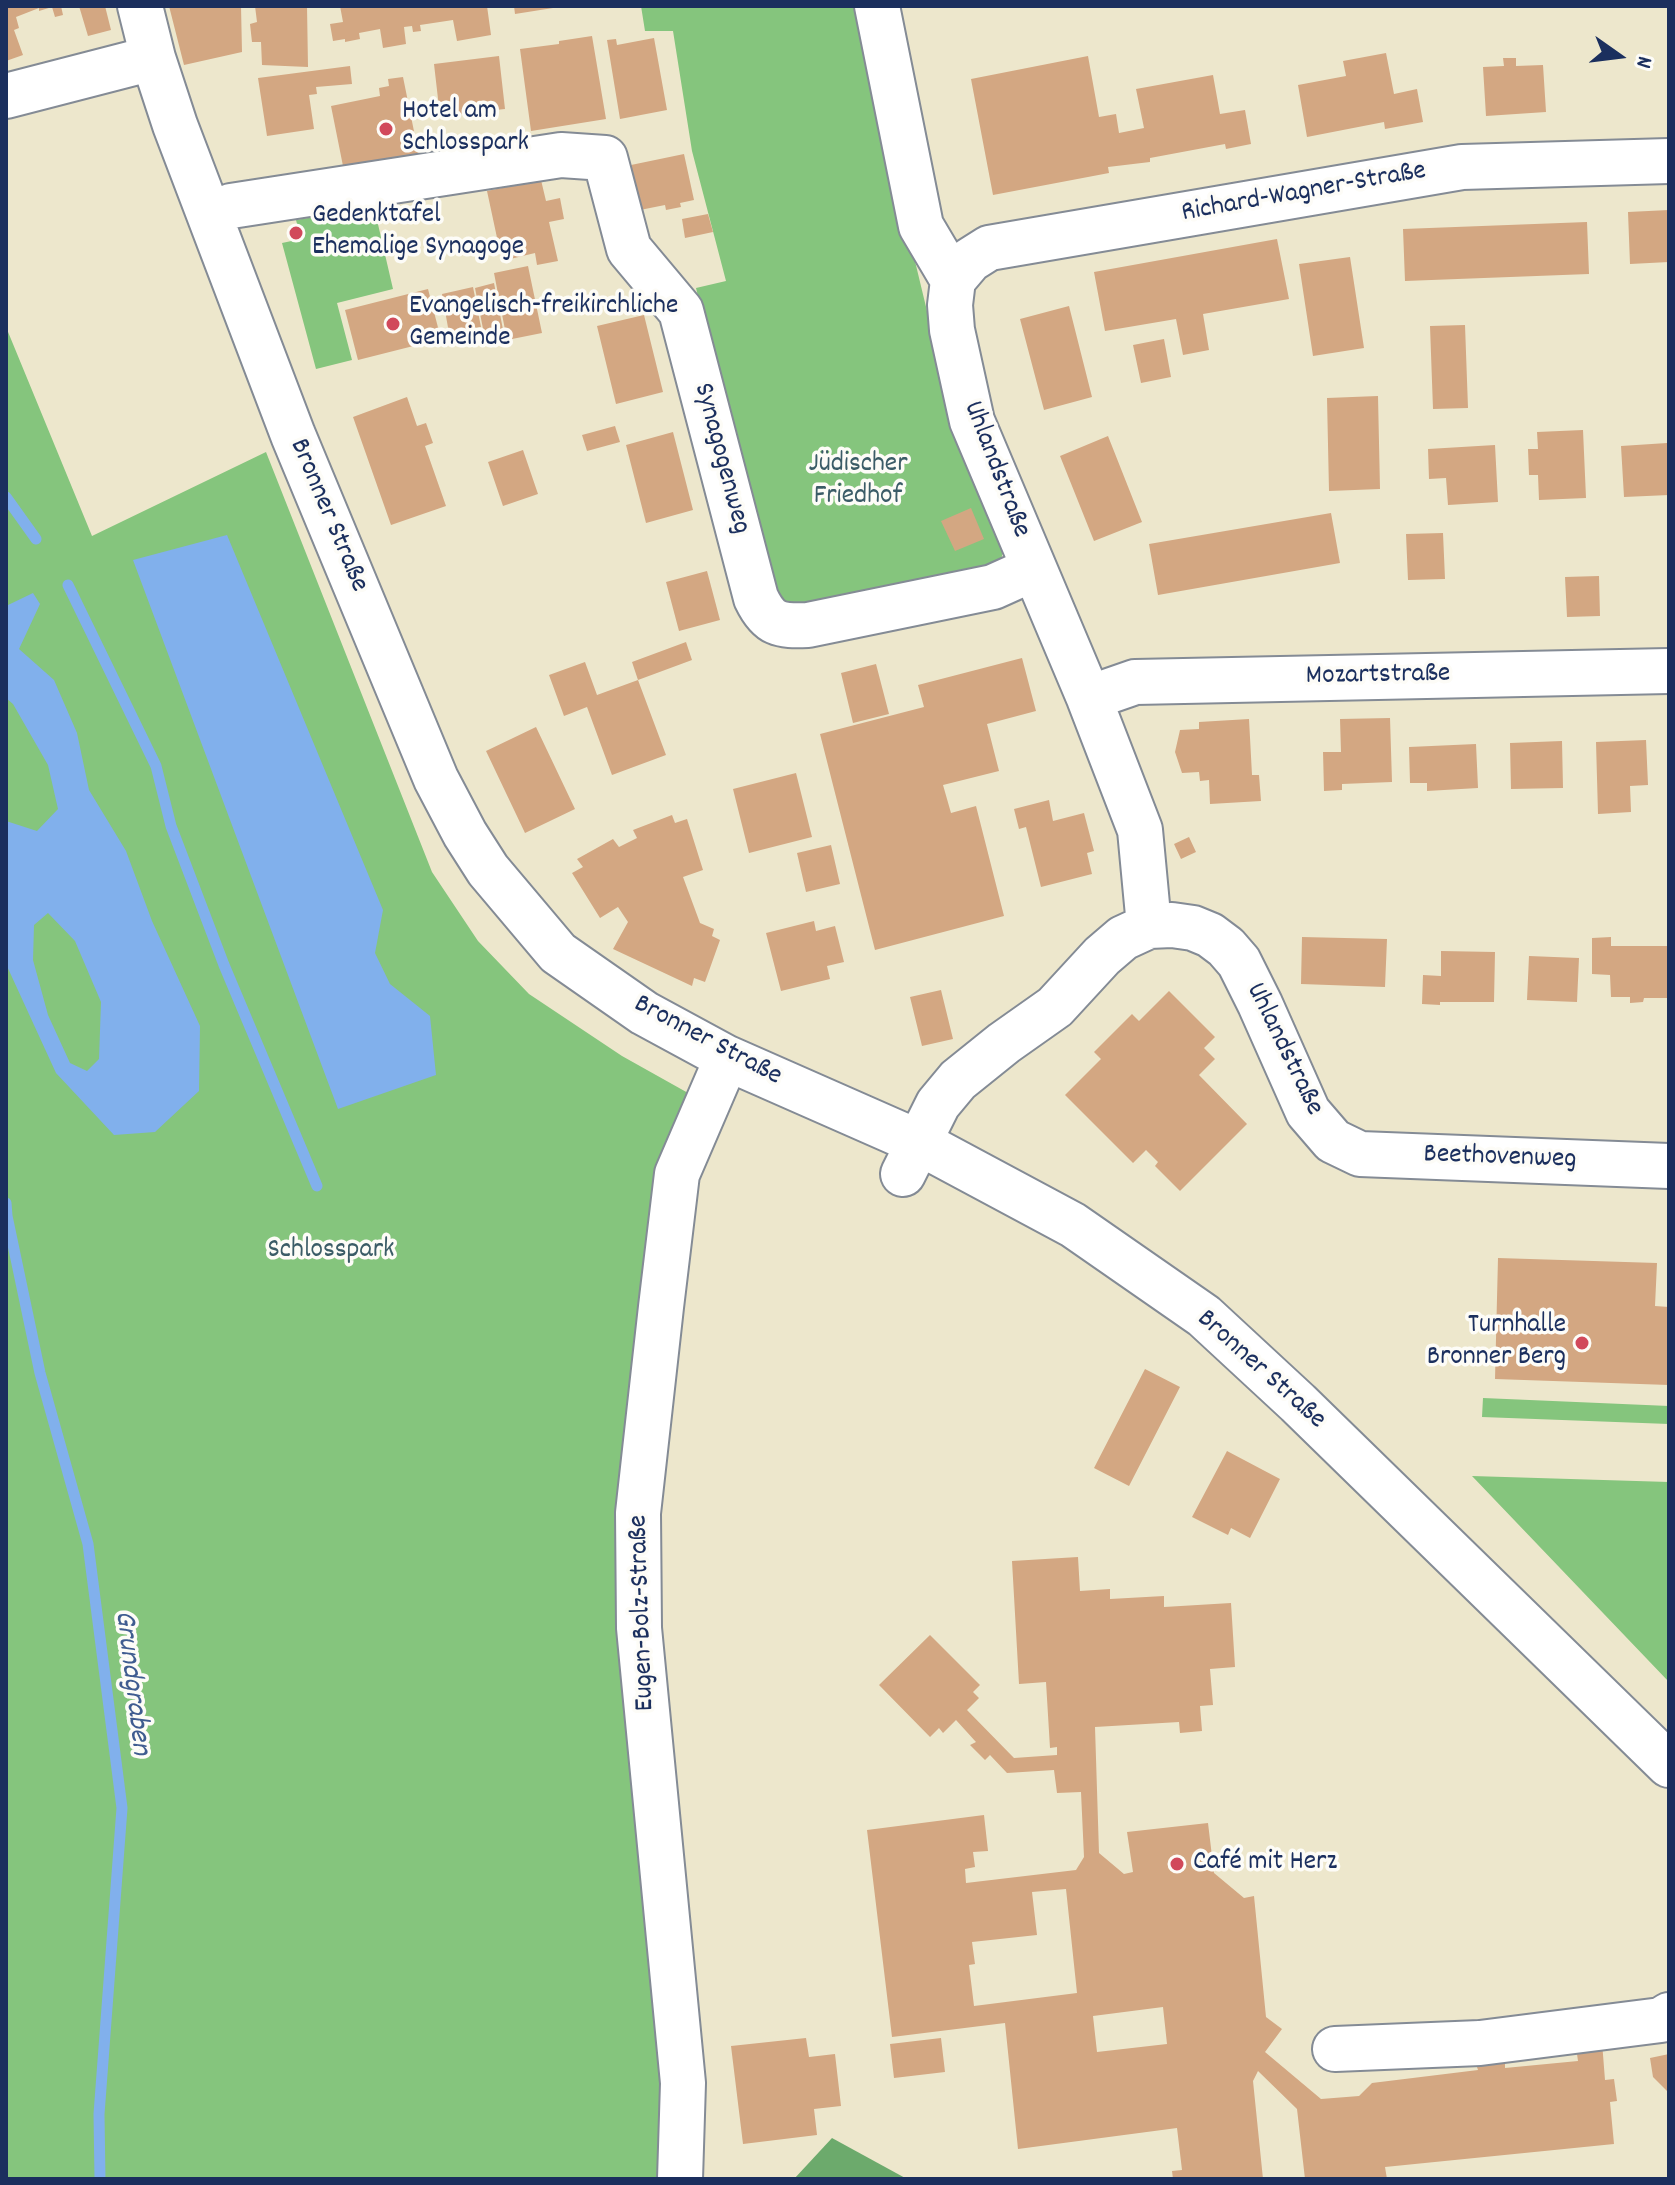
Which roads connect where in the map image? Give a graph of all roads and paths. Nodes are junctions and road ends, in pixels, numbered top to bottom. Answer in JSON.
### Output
{"nodes":[{"id":1,"x":140,"y":6,"type":"edge"},
{"id":2,"x":877,"y":6,"type":"edge"},
{"id":3,"x":153,"y":58,"type":"junction"},
{"id":4,"x":6,"y":96,"type":"edge"},
{"id":5,"x":1669,"y":161,"type":"edge"},
{"id":6,"x":210,"y":215,"type":"junction"},
{"id":7,"x":953,"y":280,"type":"junction"},
{"id":8,"x":1033,"y":569,"type":"junction"},
{"id":9,"x":1669,"y":671,"type":"edge"},
{"id":10,"x":1089,"y":698,"type":"junction"},
{"id":11,"x":1149,"y":926,"type":"junction"},
{"id":12,"x":727,"y":1058,"type":"junction"},
{"id":13,"x":1333,"y":1141,"type":"joint"},
{"id":14,"x":912,"y":1158,"type":"junction"},
{"id":15,"x":1669,"y":1166,"type":"edge"},
{"id":16,"x":1669,"y":1765,"type":"edge"},
{"id":17,"x":1669,"y":2015,"type":"edge"},
{"id":18,"x":1335,"y":2049,"type":"dead end"},
{"id":19,"x":680,"y":2179,"type":"edge"}],
"edges":[{"from":1,"to":3,"type":"street","name":"Bronner Straße"},
{"from":2,"to":7,"type":"street"},
{"from":3,"to":4,"type":"street"},
{"from":3,"to":6,"type":"street","name":"Bronner Straße"},
{"from":5,"to":7,"type":"street","name":"Richard-Wagner-Straße"},
{"from":6,"to":8,"type":"street","name":"Synagogenweg"},
{"from":6,"to":12,"type":"street","name":"Bronner Straße"},
{"from":7,"to":8,"type":"street","name":"Uhlandstraße"},
{"from":8,"to":10,"type":"street","name":"Uhlandstraße"},
{"from":9,"to":10,"type":"street","name":"Mozartstraße"},
{"from":10,"to":11,"type":"street","name":"Uhlandstraße"},
{"from":11,"to":13,"type":"street","name":"Uhlandstraße"},
{"from":11,"to":14,"type":"street"},
{"from":12,"to":14,"type":"street","name":"Bronner Straße"},
{"from":12,"to":19,"type":"street","name":"Eugen-Bolz-Straße"},
{"from":13,"to":15,"type":"street","name":"Beethovenweg"},
{"from":14,"to":16,"type":"street","name":"Bronner Straße"},
{"from":17,"to":18,"type":"street"}]}
